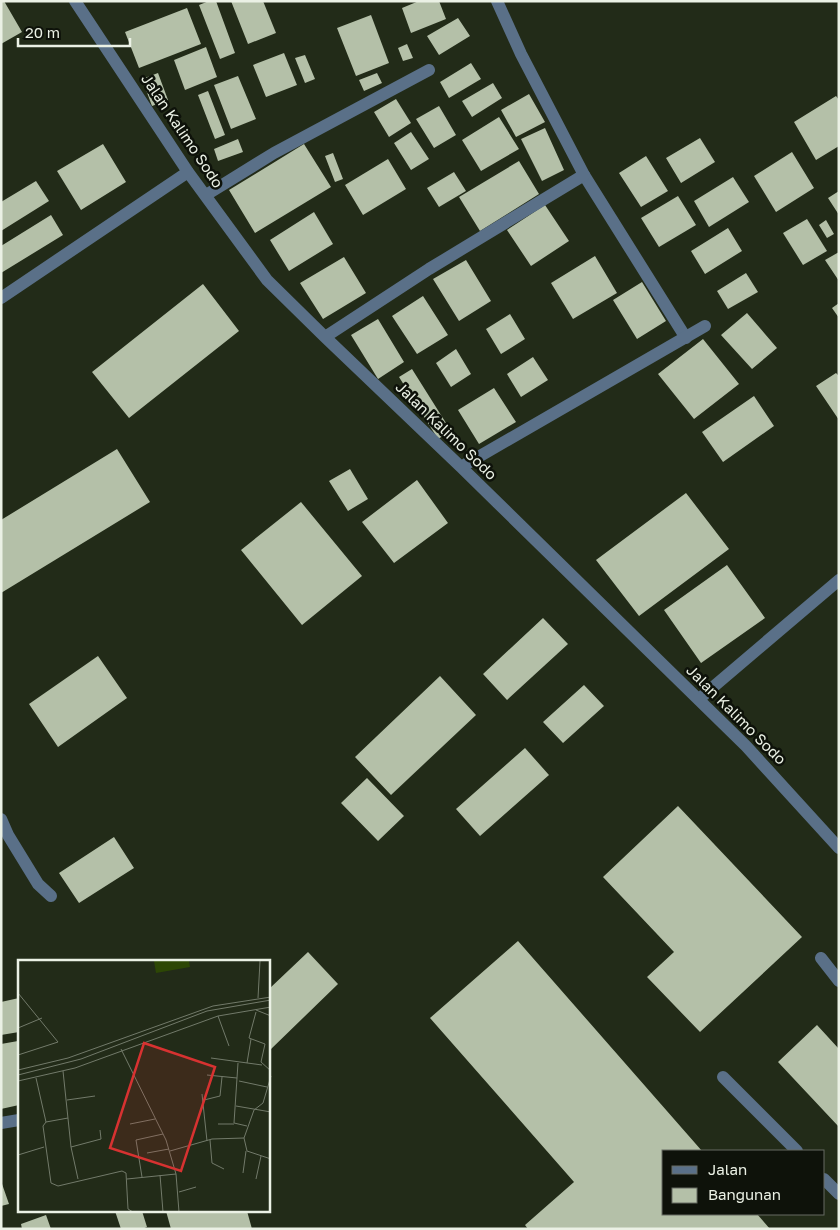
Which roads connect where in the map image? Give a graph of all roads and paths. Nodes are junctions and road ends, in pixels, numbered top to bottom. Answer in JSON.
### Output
{"nodes":[{"id":1,"x":75,"y":1,"type":"edge"},
{"id":2,"x":496,"y":1,"type":"edge"},
{"id":3,"x":429,"y":70,"type":"dead end"},
{"id":4,"x":188,"y":172,"type":"junction"},
{"id":5,"x":584,"y":175,"type":"junction"},
{"id":6,"x":206,"y":195,"type":"junction"},
{"id":7,"x":1,"y":298,"type":"edge"},
{"id":8,"x":705,"y":326,"type":"dead end"},
{"id":9,"x":324,"y":337,"type":"junction"},
{"id":10,"x":686,"y":338,"type":"junction"},
{"id":11,"x":461,"y":467,"type":"junction"},
{"id":12,"x":839,"y":580,"type":"edge"},
{"id":13,"x":699,"y":699,"type":"junction"},
{"id":14,"x":1,"y":819,"type":"edge"},
{"id":15,"x":5,"y":837,"type":"edge"},
{"id":16,"x":839,"y":848,"type":"edge"},
{"id":17,"x":50,"y":896,"type":"dead end"},
{"id":18,"x":821,"y":958,"type":"dead end"},
{"id":19,"x":839,"y":981,"type":"edge"},
{"id":20,"x":723,"y":1077,"type":"dead end"},
{"id":21,"x":18,"y":1120,"type":"edge"},
{"id":22,"x":1,"y":1123,"type":"edge"},
{"id":23,"x":796,"y":1150,"type":"edge"},
{"id":24,"x":825,"y":1180,"type":"edge"},
{"id":25,"x":839,"y":1194,"type":"edge"}],
"edges":[{"from":1,"to":4,"type":"street","name":"Jalan Kalimo Sodo"},
{"from":2,"to":5,"type":"street"},
{"from":3,"to":6,"type":"street"},
{"from":4,"to":6,"type":"street","name":"Jalan Kalimo Sodo"},
{"from":4,"to":7,"type":"street"},
{"from":5,"to":9,"type":"street"},
{"from":5,"to":10,"type":"street"},
{"from":6,"to":9,"type":"street","name":"Jalan Kalimo Sodo"},
{"from":8,"to":10,"type":"street"},
{"from":9,"to":11,"type":"street","name":"Jalan Kalimo Sodo"},
{"from":10,"to":11,"type":"street"},
{"from":11,"to":13,"type":"street","name":"Jalan Kalimo Sodo"},
{"from":12,"to":13,"type":"street"},
{"from":13,"to":16,"type":"street","name":"Jalan Kalimo Sodo"},
{"from":14,"to":15,"type":"street"},
{"from":15,"to":17,"type":"street"},
{"from":18,"to":19,"type":"street"},
{"from":20,"to":23,"type":"street"},
{"from":21,"to":22,"type":"street"},
{"from":24,"to":25,"type":"street"}]}
